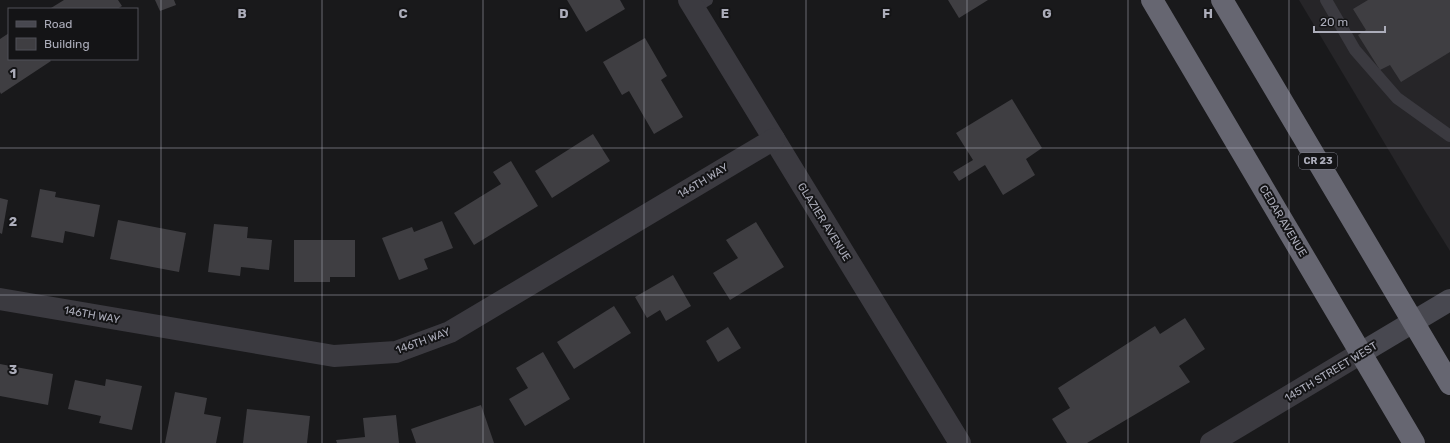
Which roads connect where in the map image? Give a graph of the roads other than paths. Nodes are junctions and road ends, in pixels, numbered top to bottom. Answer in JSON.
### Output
{"nodes":[{"id":1,"x":1152,"y":0,"type":"edge"},
{"id":2,"x":1222,"y":0,"type":"edge"},
{"id":3,"x":1326,"y":0,"type":"edge"},
{"id":4,"x":697,"y":3,"type":"edge"},
{"id":5,"x":1450,"y":136,"type":"edge"},
{"id":6,"x":774,"y":139,"type":"junction"},
{"id":7,"x":0,"y":299,"type":"edge"},
{"id":8,"x":1450,"y":300,"type":"edge"},
{"id":9,"x":1414,"y":321,"type":"junction"},
{"id":10,"x":1361,"y":353,"type":"junction"},
{"id":11,"x":1450,"y":384,"type":"edge"},
{"id":12,"x":960,"y":443,"type":"edge"},
{"id":13,"x":1211,"y":443,"type":"edge"},
{"id":14,"x":1414,"y":443,"type":"edge"}],
"edges":[{"from":1,"to":10,"type":"highway","name":"CEDAR AVENUE"},
{"from":2,"to":9,"type":"highway","number":"CR 23"},
{"from":3,"to":5,"type":"lane"},
{"from":4,"to":6,"type":"street","name":"GLAZIER AVENUE"},
{"from":6,"to":7,"type":"street","name":"146TH WAY"},
{"from":6,"to":12,"type":"street","name":"GLAZIER AVENUE"},
{"from":8,"to":9,"type":"street","name":"145TH STREET WEST"},
{"from":9,"to":10,"type":"street","name":"145TH STREET WEST"},
{"from":9,"to":11,"type":"highway","number":"CR 23"},
{"from":10,"to":13,"type":"street","name":"145TH STREET WEST"},
{"from":10,"to":14,"type":"highway","name":"CEDAR AVENUE"}]}
